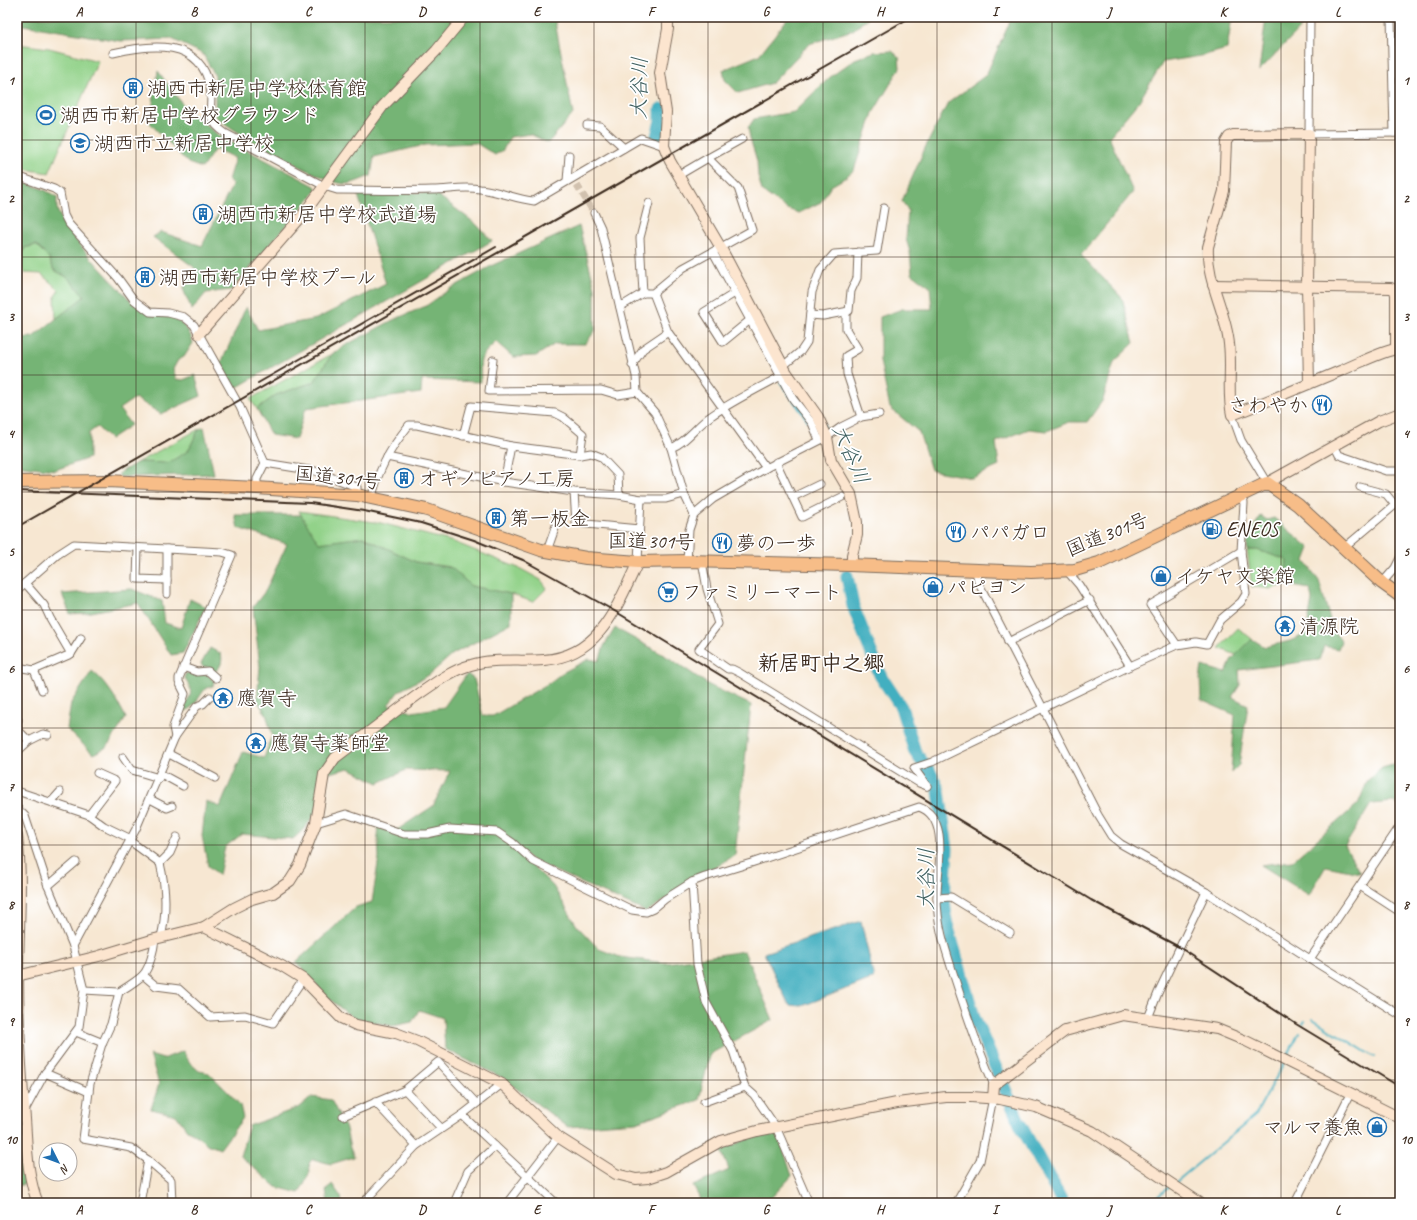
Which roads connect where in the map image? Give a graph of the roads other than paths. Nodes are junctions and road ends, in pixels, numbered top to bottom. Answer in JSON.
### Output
{"nodes":[{"id":1,"x":464,"y":17,"type":"edge"},
{"id":2,"x":668,"y":17,"type":"edge"},
{"id":3,"x":1310,"y":17,"type":"edge"},
{"id":4,"x":1391,"y":17,"type":"edge"},
{"id":5,"x":113,"y":53,"type":"dead end"},
{"id":6,"x":587,"y":125,"type":"dead end"},
{"id":7,"x":1397,"y":133,"type":"edge"},
{"id":8,"x":1309,"y":134,"type":"junction"},
{"id":9,"x":742,"y":139,"type":"dead end"},
{"id":10,"x":664,"y":146,"type":"junction"},
{"id":11,"x":624,"y":148,"type":"junction"},
{"id":12,"x":569,"y":155,"type":"dead end"},
{"id":13,"x":708,"y":158,"type":"junction"},
{"id":14,"x":679,"y":175,"type":"junction"},
{"id":15,"x":17,"y":176,"type":"edge"},
{"id":16,"x":570,"y":180,"type":"junction"},
{"id":17,"x":577,"y":185,"type":"tunnel mouth"},
{"id":18,"x":324,"y":186,"type":"junction"},
{"id":19,"x":649,"y":203,"type":"dead end"},
{"id":20,"x":884,"y":208,"type":"dead end"},
{"id":21,"x":594,"y":213,"type":"tunnel mouth"},
{"id":22,"x":717,"y":250,"type":"junction"},
{"id":23,"x":858,"y":252,"type":"junction"},
{"id":24,"x":1213,"y":285,"type":"junction"},
{"id":25,"x":1307,"y":286,"type":"junction"},
{"id":26,"x":643,"y":293,"type":"junction"},
{"id":27,"x":653,"y":293,"type":"junction"},
{"id":28,"x":735,"y":293,"type":"junction"},
{"id":29,"x":620,"y":307,"type":"junction"},
{"id":30,"x":846,"y":312,"type":"junction"},
{"id":31,"x":810,"y":315,"type":"junction"},
{"id":32,"x":750,"y":320,"type":"junction"},
{"id":33,"x":668,"y":332,"type":"junction"},
{"id":34,"x":199,"y":334,"type":"junction"},
{"id":35,"x":1398,"y":348,"type":"edge"},
{"id":36,"x":493,"y":360,"type":"dead end"},
{"id":37,"x":632,"y":365,"type":"junction"},
{"id":38,"x":783,"y":372,"type":"junction"},
{"id":39,"x":1309,"y":384,"type":"junction"},
{"id":40,"x":638,"y":392,"type":"junction"},
{"id":41,"x":723,"y":408,"type":"junction"},
{"id":42,"x":1400,"y":413,"type":"edge"},
{"id":43,"x":879,"y":414,"type":"dead end"},
{"id":44,"x":1232,"y":415,"type":"junction"},
{"id":45,"x":861,"y":416,"type":"junction"},
{"id":46,"x":463,"y":436,"type":"junction"},
{"id":47,"x":823,"y":438,"type":"junction"},
{"id":48,"x":1334,"y":445,"type":"junction"},
{"id":49,"x":511,"y":446,"type":"junction"},
{"id":50,"x":671,"y":448,"type":"junction"},
{"id":51,"x":580,"y":455,"type":"junction"},
{"id":52,"x":387,"y":457,"type":"junction"},
{"id":53,"x":776,"y":462,"type":"junction"},
{"id":54,"x":265,"y":463,"type":"junction"},
{"id":55,"x":766,"y":468,"type":"junction"},
{"id":56,"x":1400,"y":471,"type":"edge"},
{"id":57,"x":17,"y":482,"type":"edge"},
{"id":58,"x":504,"y":482,"type":"junction"},
{"id":59,"x":1268,"y":483,"type":"junction"},
{"id":60,"x":820,"y":484,"type":"dead end"},
{"id":61,"x":1360,"y":487,"type":"dead end"},
{"id":62,"x":256,"y":488,"type":"junction"},
{"id":63,"x":574,"y":492,"type":"junction"},
{"id":64,"x":684,"y":494,"type":"junction"},
{"id":65,"x":357,"y":495,"type":"junction"},
{"id":66,"x":619,"y":495,"type":"junction"},
{"id":67,"x":1240,"y":496,"type":"junction"},
{"id":68,"x":793,"y":497,"type":"junction"},
{"id":69,"x":842,"y":497,"type":"dead end"},
{"id":70,"x":372,"y":498,"type":"junction"},
{"id":71,"x":641,"y":499,"type":"junction"},
{"id":72,"x":694,"y":515,"type":"junction"},
{"id":73,"x":558,"y":520,"type":"dead end"},
{"id":74,"x":640,"y":529,"type":"junction"},
{"id":75,"x":138,"y":548,"type":"junction"},
{"id":76,"x":1344,"y":548,"type":"junction"},
{"id":77,"x":167,"y":549,"type":"junction"},
{"id":78,"x":547,"y":551,"type":"junction"},
{"id":79,"x":1241,"y":551,"type":"junction"},
{"id":80,"x":1400,"y":558,"type":"edge"},
{"id":81,"x":687,"y":561,"type":"junction"},
{"id":82,"x":702,"y":561,"type":"junction"},
{"id":83,"x":638,"y":562,"type":"junction"},
{"id":84,"x":847,"y":565,"type":"junction"},
{"id":85,"x":976,"y":570,"type":"junction"},
{"id":86,"x":1067,"y":572,"type":"junction"},
{"id":87,"x":167,"y":580,"type":"junction"},
{"id":88,"x":25,"y":583,"type":"junction"},
{"id":89,"x":1382,"y":583,"type":"junction"},
{"id":90,"x":17,"y":590,"type":"edge"},
{"id":91,"x":167,"y":594,"type":"dead end"},
{"id":92,"x":1400,"y":596,"type":"edge"},
{"id":93,"x":1090,"y":600,"type":"junction"},
{"id":94,"x":81,"y":638,"type":"dead end"},
{"id":95,"x":1008,"y":642,"type":"junction"},
{"id":96,"x":1177,"y":645,"type":"junction"},
{"id":97,"x":71,"y":654,"type":"junction"},
{"id":98,"x":1130,"y":666,"type":"junction"},
{"id":99,"x":183,"y":667,"type":"junction"},
{"id":100,"x":17,"y":668,"type":"edge"},
{"id":101,"x":34,"y":670,"type":"junction"},
{"id":102,"x":216,"y":678,"type":"dead end"},
{"id":103,"x":42,"y":690,"type":"dead end"},
{"id":104,"x":210,"y":697,"type":"dead end"},
{"id":105,"x":1043,"y":709,"type":"junction"},
{"id":106,"x":17,"y":729,"type":"edge"},
{"id":107,"x":48,"y":735,"type":"dead end"},
{"id":108,"x":175,"y":737,"type":"junction"},
{"id":109,"x":29,"y":741,"type":"junction"},
{"id":110,"x":17,"y":752,"type":"edge"},
{"id":111,"x":169,"y":754,"type":"junction"},
{"id":112,"x":123,"y":757,"type":"dead end"},
{"id":113,"x":97,"y":773,"type":"dead end"},
{"id":114,"x":160,"y":776,"type":"junction"},
{"id":115,"x":215,"y":778,"type":"dead end"},
{"id":116,"x":183,"y":786,"type":"dead end"},
{"id":117,"x":17,"y":791,"type":"edge"},
{"id":118,"x":60,"y":792,"type":"dead end"},
{"id":119,"x":150,"y":800,"type":"junction"},
{"id":120,"x":51,"y":802,"type":"junction"},
{"id":121,"x":172,"y":806,"type":"dead end"},
{"id":122,"x":17,"y":808,"type":"edge"},
{"id":123,"x":89,"y":816,"type":"junction"},
{"id":124,"x":316,"y":823,"type":"junction"},
{"id":125,"x":1400,"y":826,"type":"edge"},
{"id":126,"x":17,"y":836,"type":"edge"},
{"id":127,"x":177,"y":837,"type":"dead end"},
{"id":128,"x":131,"y":840,"type":"junction"},
{"id":129,"x":76,"y":862,"type":"dead end"},
{"id":130,"x":160,"y":864,"type":"junction"},
{"id":131,"x":692,"y":882,"type":"junction"},
{"id":132,"x":48,"y":886,"type":"junction"},
{"id":133,"x":1360,"y":886,"type":"junction"},
{"id":134,"x":1206,"y":892,"type":"junction"},
{"id":135,"x":936,"y":898,"type":"junction"},
{"id":136,"x":1400,"y":912,"type":"edge"},
{"id":137,"x":204,"y":927,"type":"junction"},
{"id":138,"x":1010,"y":933,"type":"dead end"},
{"id":139,"x":158,"y":938,"type":"junction"},
{"id":140,"x":73,"y":946,"type":"junction"},
{"id":141,"x":1310,"y":959,"type":"junction"},
{"id":142,"x":77,"y":961,"type":"junction"},
{"id":143,"x":142,"y":975,"type":"junction"},
{"id":144,"x":18,"y":976,"type":"edge"},
{"id":145,"x":303,"y":978,"type":"junction"},
{"id":146,"x":84,"y":990,"type":"junction"},
{"id":147,"x":119,"y":992,"type":"junction"},
{"id":148,"x":1400,"y":1015,"type":"edge"},
{"id":149,"x":1148,"y":1018,"type":"junction"},
{"id":150,"x":76,"y":1032,"type":"junction"},
{"id":151,"x":103,"y":1043,"type":"junction"},
{"id":152,"x":19,"y":1064,"type":"edge"},
{"id":153,"x":45,"y":1073,"type":"junction"},
{"id":154,"x":502,"y":1084,"type":"junction"},
{"id":155,"x":994,"y":1085,"type":"junction"},
{"id":156,"x":745,"y":1087,"type":"junction"},
{"id":157,"x":405,"y":1090,"type":"junction"},
{"id":158,"x":89,"y":1092,"type":"junction"},
{"id":159,"x":1350,"y":1094,"type":"junction"},
{"id":160,"x":992,"y":1098,"type":"junction"},
{"id":161,"x":375,"y":1102,"type":"junction"},
{"id":162,"x":704,"y":1102,"type":"dead end"},
{"id":163,"x":476,"y":1103,"type":"junction"},
{"id":164,"x":24,"y":1112,"type":"junction"},
{"id":165,"x":462,"y":1115,"type":"junction"},
{"id":166,"x":343,"y":1116,"type":"dead end"},
{"id":167,"x":1400,"y":1118,"type":"edge"},
{"id":168,"x":776,"y":1127,"type":"junction"},
{"id":169,"x":442,"y":1128,"type":"junction"},
{"id":170,"x":558,"y":1137,"type":"junction"},
{"id":171,"x":416,"y":1146,"type":"junction"},
{"id":172,"x":495,"y":1146,"type":"junction"},
{"id":173,"x":148,"y":1160,"type":"junction"},
{"id":174,"x":528,"y":1176,"type":"junction"},
{"id":175,"x":38,"y":1203,"type":"edge"},
{"id":176,"x":140,"y":1203,"type":"edge"},
{"id":177,"x":172,"y":1203,"type":"edge"},
{"id":178,"x":363,"y":1203,"type":"edge"},
{"id":179,"x":454,"y":1203,"type":"edge"},
{"id":180,"x":507,"y":1203,"type":"edge"},
{"id":181,"x":556,"y":1203,"type":"edge"},
{"id":182,"x":809,"y":1203,"type":"edge"},
{"id":183,"x":956,"y":1203,"type":"edge"},
{"id":184,"x":1200,"y":1203,"type":"edge"},
{"id":185,"x":1295,"y":1203,"type":"edge"}],
"edges":[{"from":1,"to":18,"type":"street"},
{"from":2,"to":10,"type":"street"},
{"from":3,"to":8,"type":"street"},
{"from":4,"to":7,"type":"street"},
{"from":5,"to":18,"type":"street"},
{"from":6,"to":11,"type":"street"},
{"from":7,"to":8,"type":"street"},
{"from":8,"to":24,"type":"street"},
{"from":8,"to":25,"type":"street"},
{"from":9,"to":13,"type":"street"},
{"from":10,"to":11,"type":"street"},
{"from":10,"to":14,"type":"street"},
{"from":11,"to":16,"type":"street"},
{"from":12,"to":16,"type":"street"},
{"from":13,"to":14,"type":"street"},
{"from":13,"to":22,"type":"street"},
{"from":14,"to":22,"type":"street"},
{"from":15,"to":34,"type":"street"},
{"from":16,"to":17,"type":"street"},
{"from":16,"to":18,"type":"street"},
{"from":18,"to":34,"type":"street"},
{"from":19,"to":26,"type":"street"},
{"from":20,"to":23,"type":"street"},
{"from":21,"to":29,"type":"street"},
{"from":22,"to":27,"type":"street"},
{"from":22,"to":28,"type":"street"},
{"from":22,"to":38,"type":"street"},
{"from":23,"to":30,"type":"street"},
{"from":23,"to":31,"type":"street"},
{"from":24,"to":25,"type":"street"},
{"from":24,"to":44,"type":"street"},
{"from":25,"to":35,"type":"street"},
{"from":25,"to":39,"type":"street"},
{"from":26,"to":27,"type":"street"},
{"from":26,"to":29,"type":"street"},
{"from":27,"to":33,"type":"street"},
{"from":28,"to":32,"type":"street"},
{"from":28,"to":32,"type":"street"},
{"from":29,"to":37,"type":"street"},
{"from":30,"to":31,"type":"street"},
{"from":30,"to":45,"type":"street"},
{"from":31,"to":38,"type":"street"},
{"from":32,"to":38,"type":"street"},
{"from":33,"to":37,"type":"street"},
{"from":33,"to":41,"type":"street"},
{"from":34,"to":54,"type":"street"},
{"from":35,"to":39,"type":"street"},
{"from":36,"to":40,"type":"street"},
{"from":37,"to":40,"type":"street"},
{"from":38,"to":41,"type":"street"},
{"from":38,"to":47,"type":"street"},
{"from":39,"to":44,"type":"street"},
{"from":40,"to":50,"type":"street"},
{"from":41,"to":50,"type":"street"},
{"from":41,"to":55,"type":"street"},
{"from":42,"to":48,"type":"street"},
{"from":43,"to":45,"type":"street"},
{"from":44,"to":59,"type":"street"},
{"from":45,"to":47,"type":"street"},
{"from":46,"to":49,"type":"street"},
{"from":46,"to":51,"type":"street"},
{"from":46,"to":52,"type":"street"},
{"from":47,"to":53,"type":"street"},
{"from":47,"to":84,"type":"street"},
{"from":48,"to":56,"type":"street"},
{"from":48,"to":59,"type":"street"},
{"from":49,"to":51,"type":"street"},
{"from":49,"to":58,"type":"street"},
{"from":50,"to":64,"type":"street"},
{"from":51,"to":66,"type":"street"},
{"from":52,"to":58,"type":"street"},
{"from":52,"to":70,"type":"street"},
{"from":53,"to":55,"type":"street"},
{"from":53,"to":68,"type":"street"},
{"from":54,"to":62,"type":"street"},
{"from":54,"to":65,"type":"street"},
{"from":55,"to":72,"type":"street"},
{"from":57,"to":62,"type":"highway","name":"国道301号"},
{"from":58,"to":63,"type":"street"},
{"from":59,"to":67,"type":"highway","name":"国道301号"},
{"from":59,"to":76,"type":"highway"},
{"from":60,"to":68,"type":"street"},
{"from":61,"to":76,"type":"street"},
{"from":62,"to":65,"type":"highway","name":"国道301号"},
{"from":63,"to":66,"type":"street"},
{"from":63,"to":74,"type":"street"},
{"from":64,"to":71,"type":"street"},
{"from":64,"to":72,"type":"street"},
{"from":65,"to":70,"type":"highway","name":"国道301号"},
{"from":66,"to":71,"type":"street"},
{"from":67,"to":79,"type":"street"},
{"from":67,"to":86,"type":"highway","name":"国道301号"},
{"from":68,"to":69,"type":"street"},
{"from":70,"to":78,"type":"highway","name":"国道301号"},
{"from":71,"to":74,"type":"street"},
{"from":72,"to":81,"type":"street"},
{"from":73,"to":78,"type":"street"},
{"from":74,"to":83,"type":"street"},
{"from":75,"to":77,"type":"street"},
{"from":75,"to":87,"type":"street"},
{"from":75,"to":88,"type":"street"},
{"from":76,"to":89,"type":"highway"},
{"from":77,"to":87,"type":"street"},
{"from":77,"to":99,"type":"street"},
{"from":78,"to":83,"type":"highway","name":"国道301号"},
{"from":79,"to":96,"type":"street"},
{"from":79,"to":96,"type":"street"},
{"from":80,"to":89,"type":"street"},
{"from":81,"to":82,"type":"highway","name":"国道301号"},
{"from":81,"to":83,"type":"highway","name":"国道301号"},
{"from":82,"to":84,"type":"highway","name":"国道301号"},
{"from":82,"to":105,"type":"street"},
{"from":83,"to":124,"type":"street"},
{"from":84,"to":85,"type":"highway","name":"国道301号"},
{"from":85,"to":86,"type":"highway","name":"国道301号"},
{"from":85,"to":95,"type":"street"},
{"from":86,"to":93,"type":"street"},
{"from":87,"to":91,"type":"street"},
{"from":88,"to":90,"type":"street"},
{"from":88,"to":97,"type":"street"},
{"from":89,"to":92,"type":"highway"},
{"from":93,"to":95,"type":"street"},
{"from":93,"to":98,"type":"street"},
{"from":94,"to":97,"type":"street"},
{"from":95,"to":105,"type":"street"},
{"from":96,"to":98,"type":"street"},
{"from":97,"to":101,"type":"street"},
{"from":98,"to":105,"type":"street"},
{"from":99,"to":102,"type":"street"},
{"from":99,"to":108,"type":"street"},
{"from":100,"to":101,"type":"street"},
{"from":101,"to":103,"type":"street"},
{"from":104,"to":108,"type":"street"},
{"from":105,"to":134,"type":"street"},
{"from":106,"to":109,"type":"street"},
{"from":107,"to":109,"type":"street"},
{"from":108,"to":111,"type":"street"},
{"from":109,"to":110,"type":"street"},
{"from":111,"to":114,"type":"street"},
{"from":111,"to":115,"type":"street"},
{"from":112,"to":114,"type":"street"},
{"from":113,"to":123,"type":"street"},
{"from":114,"to":116,"type":"street"},
{"from":114,"to":119,"type":"street"},
{"from":117,"to":120,"type":"street"},
{"from":118,"to":120,"type":"street"},
{"from":119,"to":121,"type":"street"},
{"from":119,"to":128,"type":"street"},
{"from":120,"to":123,"type":"street"},
{"from":122,"to":132,"type":"street"},
{"from":123,"to":128,"type":"street"},
{"from":124,"to":131,"type":"street"},
{"from":124,"to":137,"type":"street"},
{"from":125,"to":133,"type":"street"},
{"from":126,"to":144,"type":"street"},
{"from":127,"to":130,"type":"street"},
{"from":128,"to":130,"type":"street"},
{"from":128,"to":140,"type":"street"},
{"from":129,"to":132,"type":"street"},
{"from":130,"to":139,"type":"street"},
{"from":131,"to":135,"type":"street"},
{"from":131,"to":156,"type":"street"},
{"from":132,"to":140,"type":"street"},
{"from":133,"to":136,"type":"street"},
{"from":133,"to":141,"type":"street"},
{"from":134,"to":141,"type":"street"},
{"from":134,"to":149,"type":"street"},
{"from":135,"to":138,"type":"street"},
{"from":135,"to":155,"type":"street"},
{"from":137,"to":139,"type":"street"},
{"from":137,"to":145,"type":"street"},
{"from":139,"to":142,"type":"street"},
{"from":139,"to":143,"type":"street"},
{"from":140,"to":142,"type":"street"},
{"from":141,"to":148,"type":"street"},
{"from":142,"to":144,"type":"street"},
{"from":142,"to":146,"type":"street"},
{"from":143,"to":145,"type":"street"},
{"from":143,"to":147,"type":"street"},
{"from":144,"to":152,"type":"street"},
{"from":145,"to":154,"type":"street"},
{"from":146,"to":147,"type":"street"},
{"from":146,"to":150,"type":"street"},
{"from":147,"to":151,"type":"street"},
{"from":149,"to":155,"type":"street"},
{"from":149,"to":159,"type":"street"},
{"from":150,"to":151,"type":"street"},
{"from":150,"to":153,"type":"street"},
{"from":151,"to":158,"type":"street"},
{"from":152,"to":164,"type":"street"},
{"from":153,"to":158,"type":"street"},
{"from":153,"to":164,"type":"street"},
{"from":154,"to":163,"type":"street"},
{"from":154,"to":170,"type":"street"},
{"from":155,"to":160,"type":"street"},
{"from":156,"to":162,"type":"street"},
{"from":156,"to":168,"type":"street"},
{"from":157,"to":161,"type":"street"},
{"from":157,"to":163,"type":"street"},
{"from":157,"to":169,"type":"street"},
{"from":158,"to":173,"type":"street"},
{"from":159,"to":167,"type":"street"},
{"from":159,"to":185,"type":"street"},
{"from":160,"to":168,"type":"street"},
{"from":160,"to":183,"type":"street"},
{"from":160,"to":184,"type":"street"},
{"from":161,"to":166,"type":"street"},
{"from":161,"to":171,"type":"street"},
{"from":163,"to":165,"type":"street"},
{"from":164,"to":175,"type":"street"},
{"from":165,"to":169,"type":"street"},
{"from":165,"to":172,"type":"street"},
{"from":168,"to":170,"type":"street"},
{"from":168,"to":182,"type":"street"},
{"from":169,"to":171,"type":"street"},
{"from":170,"to":174,"type":"street"},
{"from":171,"to":178,"type":"street"},
{"from":172,"to":174,"type":"street"},
{"from":172,"to":179,"type":"street"},
{"from":173,"to":176,"type":"street"},
{"from":173,"to":177,"type":"street"},
{"from":174,"to":180,"type":"street"},
{"from":174,"to":181,"type":"street"}]}
